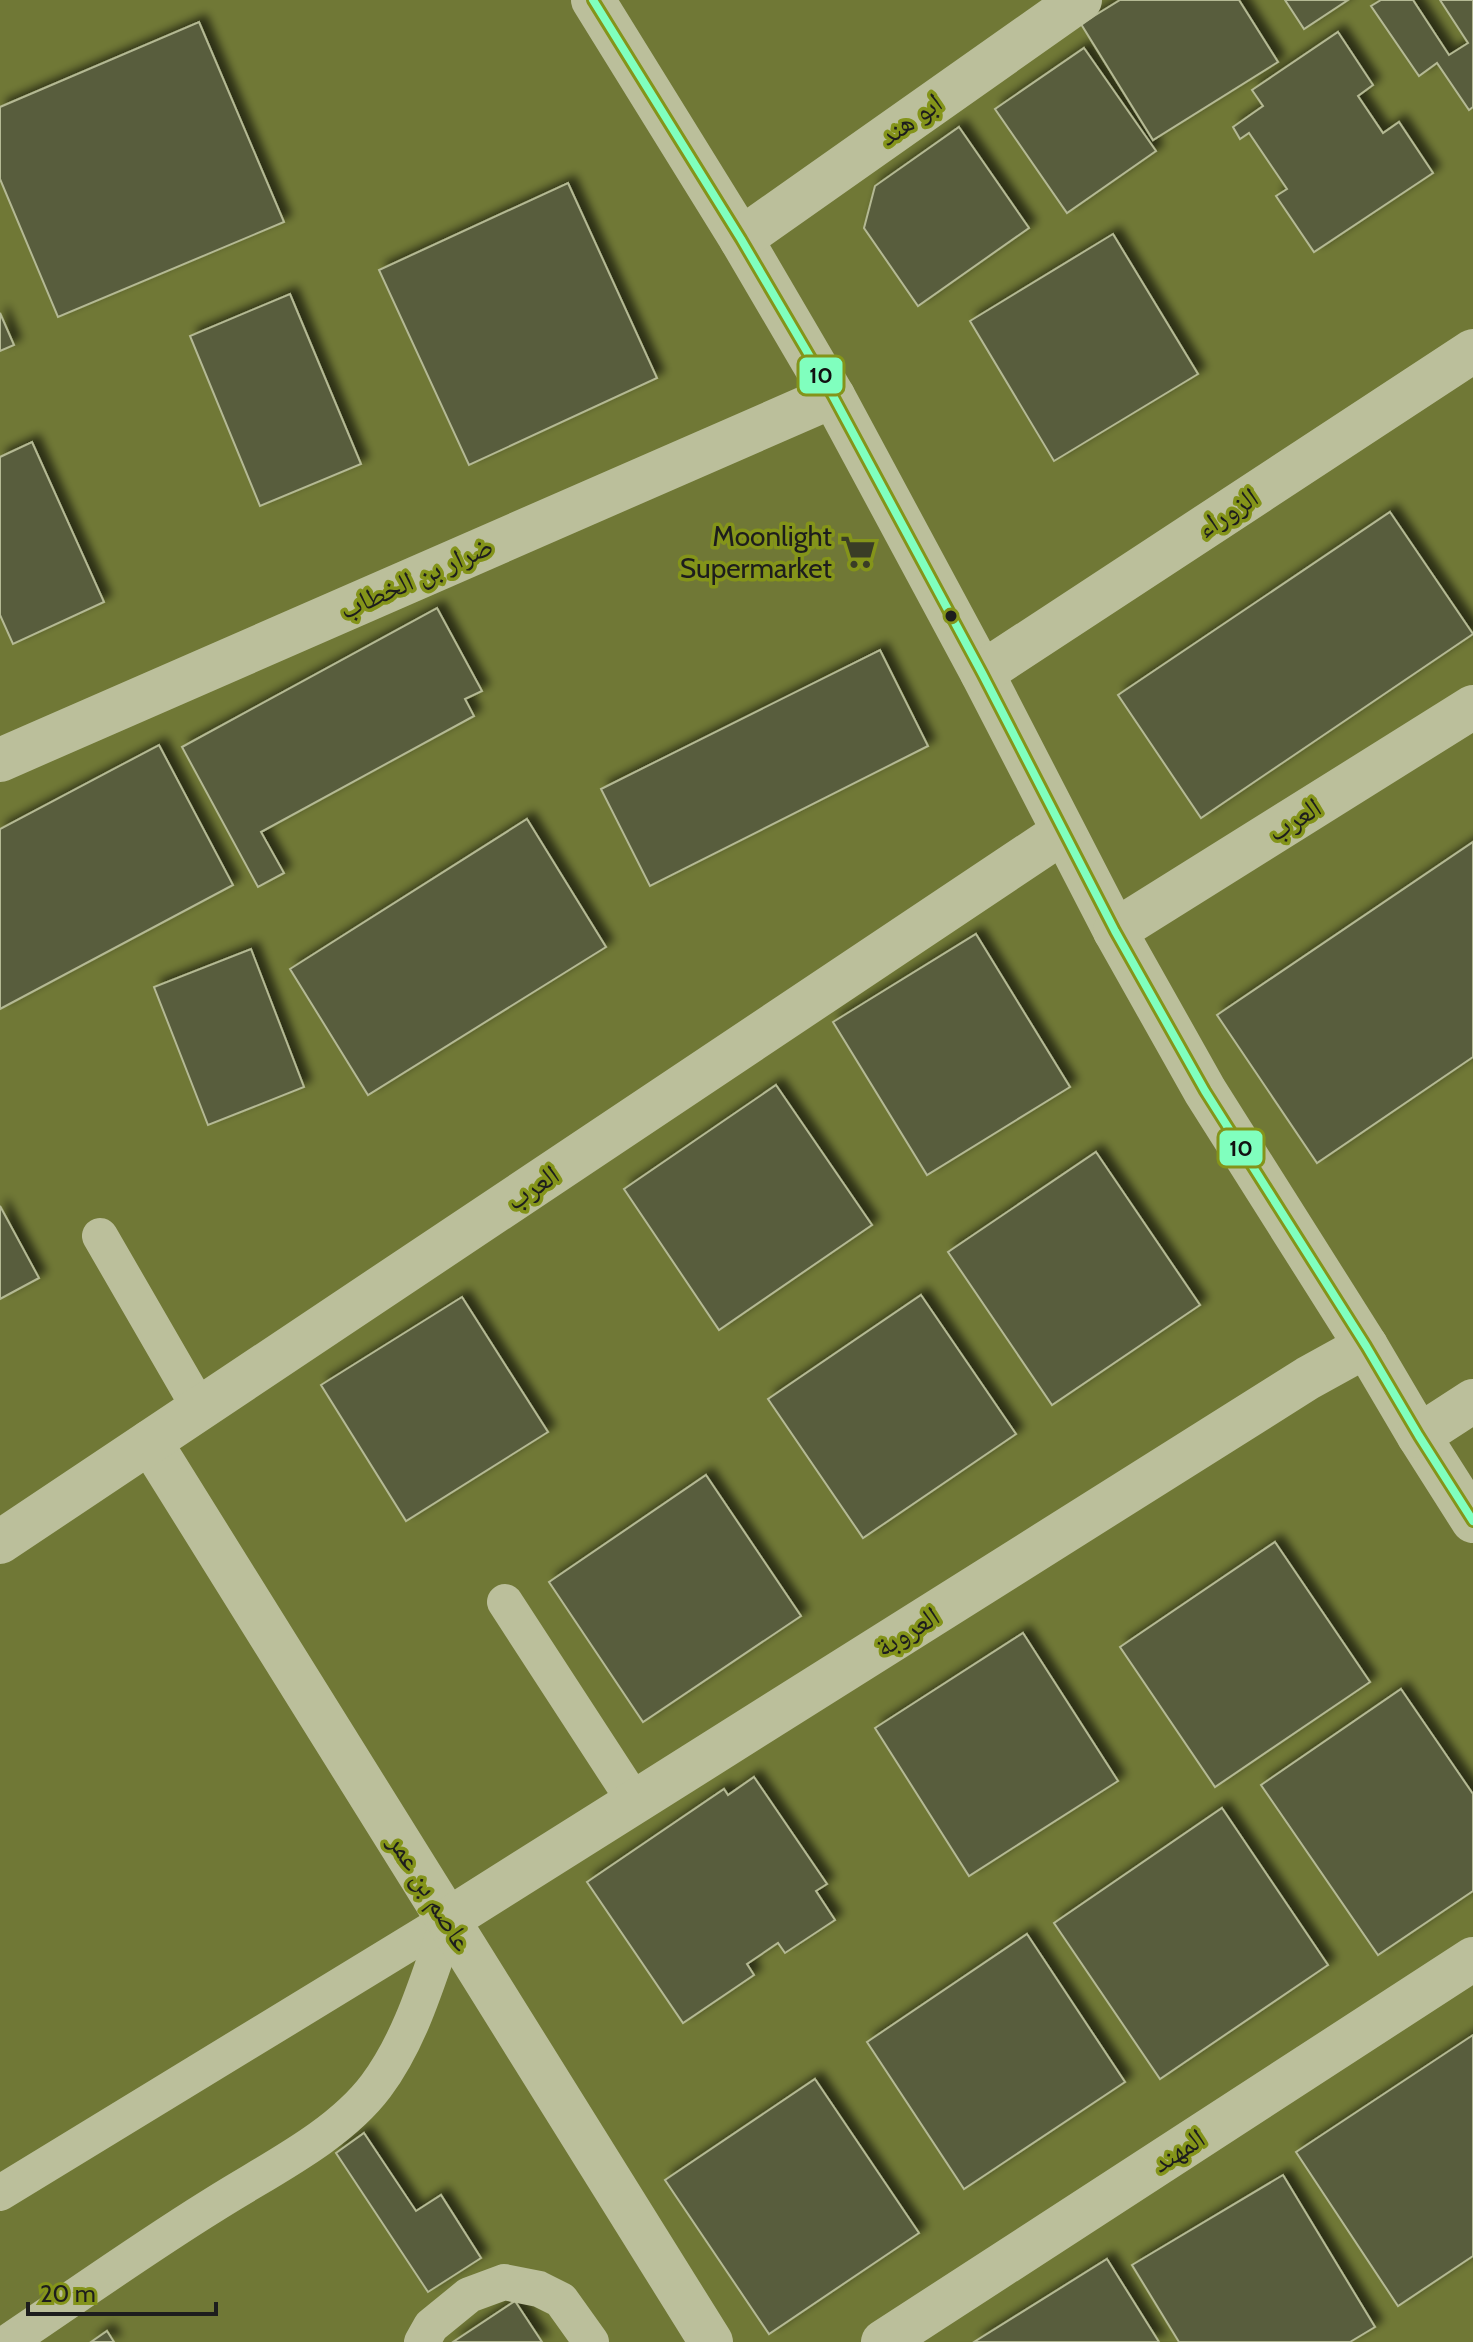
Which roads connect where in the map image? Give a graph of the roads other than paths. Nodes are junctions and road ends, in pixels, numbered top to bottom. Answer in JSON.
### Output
{"nodes":[{"id":1,"x":593,"y":0,"type":"edge"},
{"id":2,"x":1080,"y":0,"type":"edge"},
{"id":3,"x":741,"y":239,"type":"junction"},
{"id":4,"x":1473,"y":351,"type":"edge"},
{"id":5,"x":833,"y":396,"type":"junction"},
{"id":6,"x":982,"y":673,"type":"junction"},
{"id":7,"x":1473,"y":707,"type":"edge"},
{"id":8,"x":0,"y":760,"type":"edge"},
{"id":9,"x":1063,"y":832,"type":"junction"},
{"id":10,"x":1115,"y":931,"type":"junction"},
{"id":11,"x":100,"y":1236,"type":"dead end"},
{"id":12,"x":1366,"y":1346,"type":"junction"},
{"id":13,"x":1473,"y":1401,"type":"edge"},
{"id":14,"x":200,"y":1409,"type":"junction"},
{"id":15,"x":1419,"y":1436,"type":"junction"},
{"id":16,"x":150,"y":1442,"type":"junction"},
{"id":17,"x":1473,"y":1521,"type":"edge"},
{"id":18,"x":0,"y":1542,"type":"edge"},
{"id":19,"x":505,"y":1602,"type":"dead end"},
{"id":20,"x":635,"y":1802,"type":"junction"},
{"id":21,"x":449,"y":1919,"type":"junction"},
{"id":22,"x":1473,"y":1959,"type":"edge"},
{"id":23,"x":0,"y":2193,"type":"edge"},
{"id":24,"x":8,"y":2342,"type":"edge"},
{"id":25,"x":422,"y":2342,"type":"edge"},
{"id":26,"x":591,"y":2342,"type":"edge"},
{"id":27,"x":711,"y":2342,"type":"edge"},
{"id":28,"x":883,"y":2342,"type":"edge"}],
"edges":[{"from":1,"to":3,"type":"street"},
{"from":2,"to":3,"type":"street","name":"ابو هند"},
{"from":3,"to":5,"type":"street"},
{"from":4,"to":6,"type":"street","name":"الزوراء"},
{"from":5,"to":6,"type":"street"},
{"from":5,"to":8,"type":"street","name":"ضرار بن الخطاب"},
{"from":6,"to":9,"type":"street"},
{"from":7,"to":10,"type":"street","name":"العرب"},
{"from":9,"to":10,"type":"street"},
{"from":9,"to":14,"type":"street","name":"العرب"},
{"from":10,"to":12,"type":"street"},
{"from":11,"to":14,"type":"lane"},
{"from":12,"to":15,"type":"street"},
{"from":12,"to":20,"type":"street","name":"العروبة"},
{"from":13,"to":15,"type":"street"},
{"from":14,"to":16,"type":"street","name":"العرب"},
{"from":15,"to":17,"type":"street"},
{"from":16,"to":18,"type":"street","name":"العرب"},
{"from":16,"to":21,"type":"street","name":"عاصم بن عمر"},
{"from":19,"to":20,"type":"lane"},
{"from":20,"to":21,"type":"street","name":"العروبة"},
{"from":21,"to":23,"type":"lane"},
{"from":21,"to":24,"type":"lane"},
{"from":21,"to":27,"type":"street","name":"عاصم بن عمر"},
{"from":22,"to":28,"type":"street","name":"المهند"},
{"from":25,"to":26,"type":"lane"}]}
